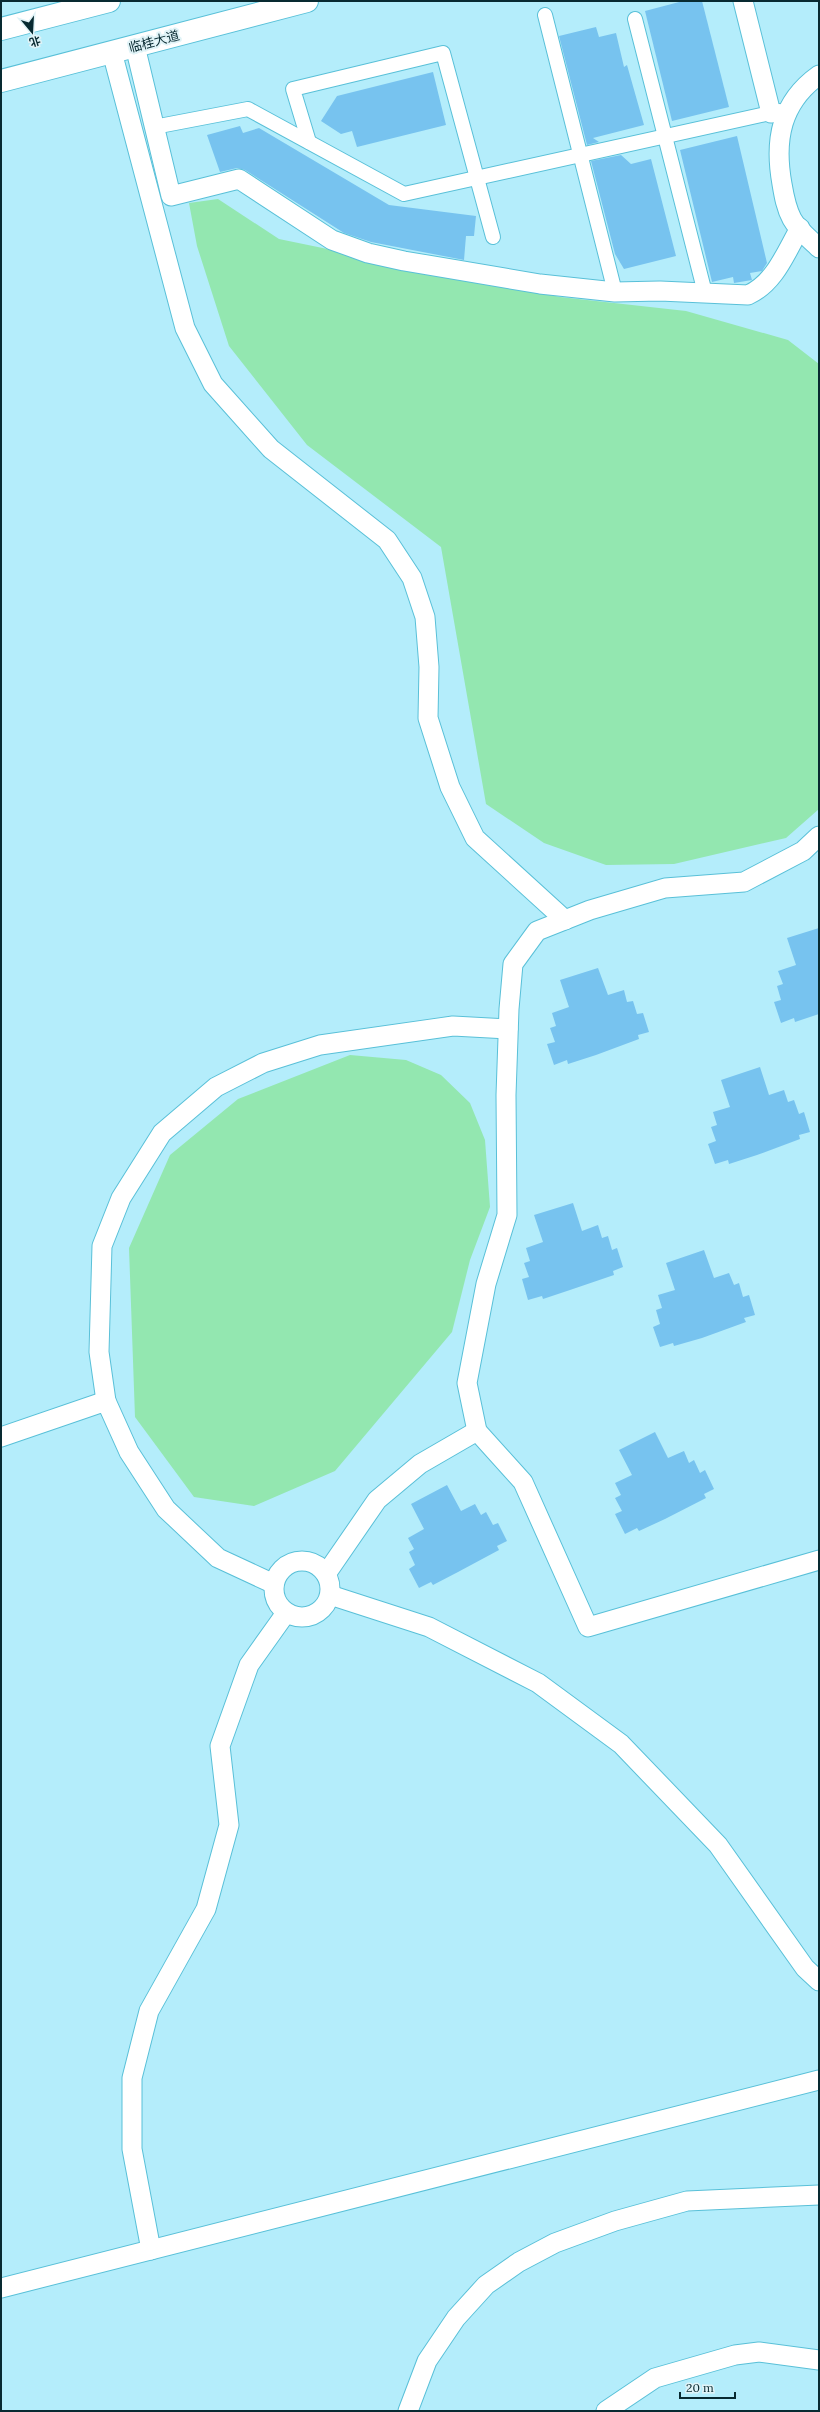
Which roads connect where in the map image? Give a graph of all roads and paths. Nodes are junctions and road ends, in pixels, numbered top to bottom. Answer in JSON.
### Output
{"nodes":[{"id":1,"x":110,"y":1,"type":"edge"},
{"id":2,"x":308,"y":1,"type":"edge"},
{"id":3,"x":743,"y":1,"type":"edge"},
{"id":4,"x":545,"y":15,"type":"dead end"},
{"id":5,"x":635,"y":19,"type":"dead end"},
{"id":6,"x":1,"y":30,"type":"edge"},
{"id":7,"x":135,"y":46,"type":"junction"},
{"id":8,"x":112,"y":52,"type":"junction"},
{"id":9,"x":819,"y":75,"type":"edge"},
{"id":10,"x":1,"y":81,"type":"edge"},
{"id":11,"x":780,"y":111,"type":"junction"},
{"id":12,"x":154,"y":127,"type":"junction"},
{"id":13,"x":309,"y":142,"type":"junction"},
{"id":14,"x":476,"y":179,"type":"junction"},
{"id":15,"x":800,"y":228,"type":"junction"},
{"id":16,"x":493,"y":237,"type":"dead end"},
{"id":17,"x":819,"y":248,"type":"edge"},
{"id":18,"x":615,"y":292,"type":"junction"},
{"id":19,"x":705,"y":293,"type":"junction"},
{"id":20,"x":819,"y":836,"type":"edge"},
{"id":21,"x":566,"y":920,"type":"junction"},
{"id":22,"x":508,"y":1029,"type":"junction"},
{"id":23,"x":106,"y":1401,"type":"junction"},
{"id":24,"x":477,"y":1431,"type":"junction"},
{"id":25,"x":1,"y":1437,"type":"edge"},
{"id":26,"x":819,"y":1560,"type":"edge"},
{"id":27,"x":326,"y":1574,"type":"junction"},
{"id":28,"x":274,"y":1584,"type":"junction"},
{"id":29,"x":330,"y":1595,"type":"junction"},
{"id":30,"x":286,"y":1613,"type":"junction"},
{"id":31,"x":819,"y":1981,"type":"edge"},
{"id":32,"x":819,"y":2080,"type":"edge"},
{"id":33,"x":819,"y":2195,"type":"edge"},
{"id":34,"x":151,"y":2250,"type":"junction"},
{"id":35,"x":1,"y":2288,"type":"edge"},
{"id":36,"x":819,"y":2360,"type":"edge"},
{"id":37,"x":408,"y":2411,"type":"edge"},
{"id":38,"x":606,"y":2411,"type":"edge"}],
"edges":[{"from":1,"to":6,"type":"main road"},
{"from":2,"to":7,"type":"main road","name":"临桂大道"},
{"from":3,"to":11,"type":"street"},
{"from":4,"to":18,"type":"street"},
{"from":5,"to":19,"type":"street"},
{"from":7,"to":8,"type":"main road","name":"临桂大道"},
{"from":7,"to":12,"type":"street"},
{"from":8,"to":10,"type":"main road","name":"临桂大道"},
{"from":8,"to":21,"type":"street"},
{"from":9,"to":11,"type":"street"},
{"from":11,"to":14,"type":"street"},
{"from":11,"to":15,"type":"street"},
{"from":12,"to":13,"type":"street"},
{"from":12,"to":18,"type":"street"},
{"from":13,"to":14,"type":"street"},
{"from":13,"to":14,"type":"street"},
{"from":14,"to":16,"type":"street"},
{"from":15,"to":17,"type":"street"},
{"from":15,"to":19,"type":"street"},
{"from":18,"to":19,"type":"street"},
{"from":20,"to":21,"type":"street"},
{"from":21,"to":22,"type":"street"},
{"from":22,"to":23,"type":"street"},
{"from":22,"to":24,"type":"street"},
{"from":23,"to":25,"type":"street"},
{"from":23,"to":28,"type":"street"},
{"from":24,"to":26,"type":"street"},
{"from":24,"to":27,"type":"street"},
{"from":27,"to":28,"type":"street"},
{"from":27,"to":29,"type":"street"},
{"from":28,"to":30,"type":"street"},
{"from":29,"to":30,"type":"street"},
{"from":29,"to":31,"type":"street"},
{"from":30,"to":34,"type":"street"},
{"from":32,"to":34,"type":"street"},
{"from":33,"to":37,"type":"street"},
{"from":34,"to":35,"type":"street"},
{"from":36,"to":38,"type":"street"}]}
